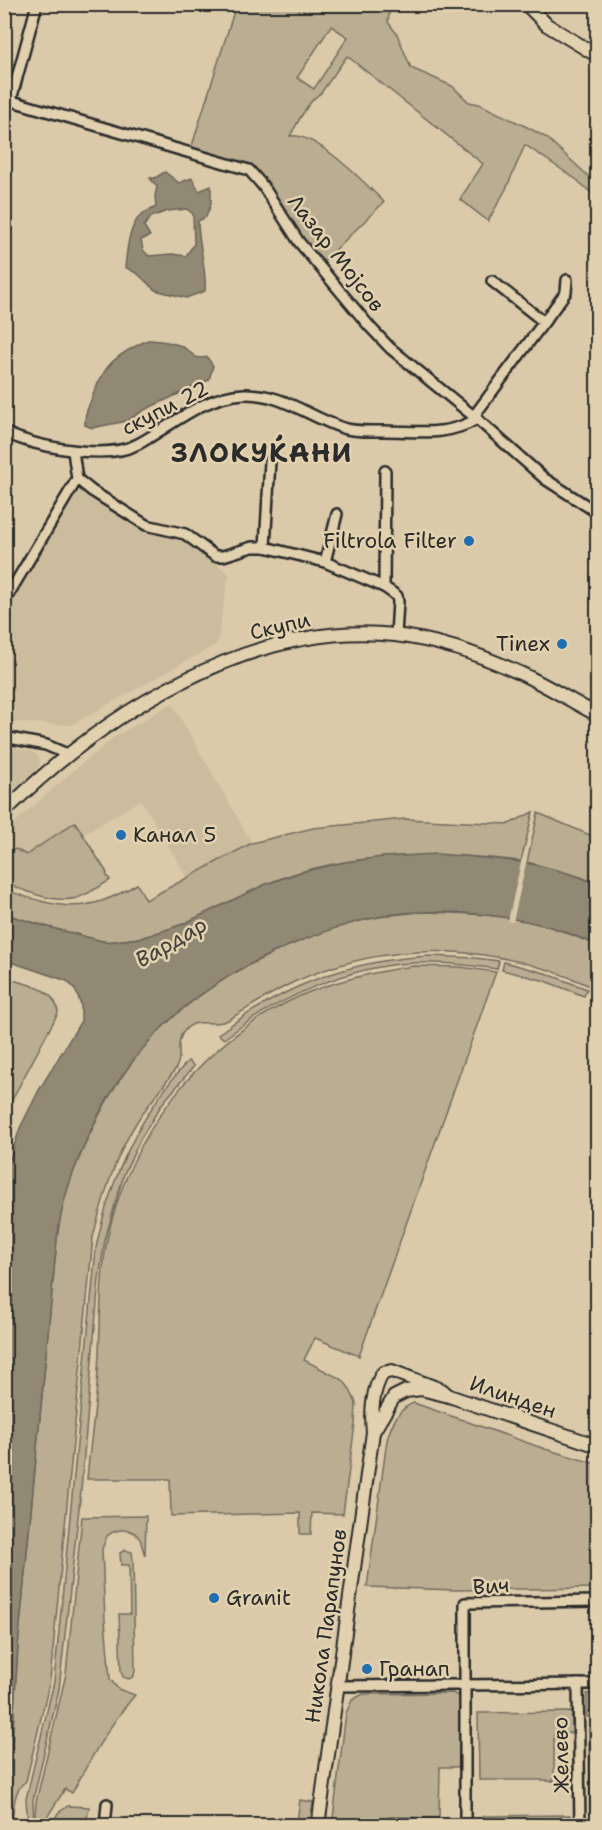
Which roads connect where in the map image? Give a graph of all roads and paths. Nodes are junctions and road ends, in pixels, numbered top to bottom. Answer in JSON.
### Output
{"nodes":[{"id":1,"x":37,"y":4,"type":"edge"},
{"id":2,"x":526,"y":4,"type":"edge"},
{"id":3,"x":597,"y":56,"type":"edge"},
{"id":4,"x":8,"y":100,"type":"edge"},
{"id":5,"x":567,"y":280,"type":"dead end"},
{"id":6,"x":492,"y":281,"type":"dead end"},
{"id":7,"x":544,"y":322,"type":"junction"},
{"id":8,"x":475,"y":418,"type":"junction"},
{"id":9,"x":4,"y":432,"type":"edge"},
{"id":10,"x":73,"y":450,"type":"junction"},
{"id":11,"x":270,"y":461,"type":"dead end"},
{"id":12,"x":385,"y":471,"type":"dead end"},
{"id":13,"x":77,"y":479,"type":"junction"},
{"id":14,"x":337,"y":513,"type":"dead end"},
{"id":15,"x":597,"y":513,"type":"edge"},
{"id":16,"x":265,"y":547,"type":"junction"},
{"id":17,"x":325,"y":562,"type":"junction"},
{"id":18,"x":384,"y":587,"type":"junction"},
{"id":19,"x":4,"y":602,"type":"edge"},
{"id":20,"x":396,"y":636,"type":"junction"},
{"id":21,"x":597,"y":715,"type":"edge"},
{"id":22,"x":4,"y":737,"type":"edge"},
{"id":23,"x":69,"y":755,"type":"junction"},
{"id":24,"x":4,"y":812,"type":"edge"},
{"id":25,"x":449,"y":1396,"type":"junction"},
{"id":26,"x":373,"y":1432,"type":"junction"},
{"id":27,"x":597,"y":1446,"type":"edge"},
{"id":28,"x":597,"y":1601,"type":"edge"},
{"id":29,"x":578,"y":1684,"type":"junction"},
{"id":30,"x":597,"y":1684,"type":"edge"},
{"id":31,"x":465,"y":1685,"type":"junction"},
{"id":32,"x":338,"y":1686,"type":"junction"},
{"id":33,"x":107,"y":1804,"type":"dead end"},
{"id":34,"x":105,"y":1826,"type":"edge"},
{"id":35,"x":318,"y":1826,"type":"edge"},
{"id":36,"x":465,"y":1826,"type":"edge"},
{"id":37,"x":580,"y":1826,"type":"edge"}],
"edges":[{"from":1,"to":4,"type":"street"},
{"from":2,"to":3,"type":"street"},
{"from":4,"to":8,"type":"street","name":"Лазар Мојсов"},
{"from":5,"to":7,"type":"street"},
{"from":6,"to":7,"type":"street"},
{"from":7,"to":8,"type":"street"},
{"from":8,"to":10,"type":"street","name":"скупи 22"},
{"from":8,"to":15,"type":"street","name":"Лазар Мојсов"},
{"from":9,"to":10,"type":"street","name":"скупи 22"},
{"from":10,"to":13,"type":"street"},
{"from":11,"to":16,"type":"street"},
{"from":12,"to":18,"type":"street"},
{"from":13,"to":16,"type":"street"},
{"from":13,"to":19,"type":"street"},
{"from":14,"to":17,"type":"street"},
{"from":16,"to":17,"type":"street"},
{"from":17,"to":18,"type":"street"},
{"from":18,"to":20,"type":"street"},
{"from":20,"to":21,"type":"street","name":"Скупи"},
{"from":20,"to":23,"type":"street","name":"Скупи"},
{"from":22,"to":23,"type":"street"},
{"from":23,"to":24,"type":"street","name":"Скупи"},
{"from":25,"to":26,"type":"street","name":"Илинден"},
{"from":25,"to":26,"type":"street","name":"Илинден"},
{"from":25,"to":27,"type":"street","name":"Илинден"},
{"from":26,"to":32,"type":"street","name":"Никола Парапунов"},
{"from":28,"to":31,"type":"street","name":"Вич"},
{"from":29,"to":30,"type":"street"},
{"from":29,"to":31,"type":"street"},
{"from":29,"to":37,"type":"street","name":"Желево"},
{"from":31,"to":32,"type":"street"},
{"from":31,"to":36,"type":"street"},
{"from":32,"to":35,"type":"street","name":"Никола Парапунов"},
{"from":33,"to":34,"type":"street"}]}
